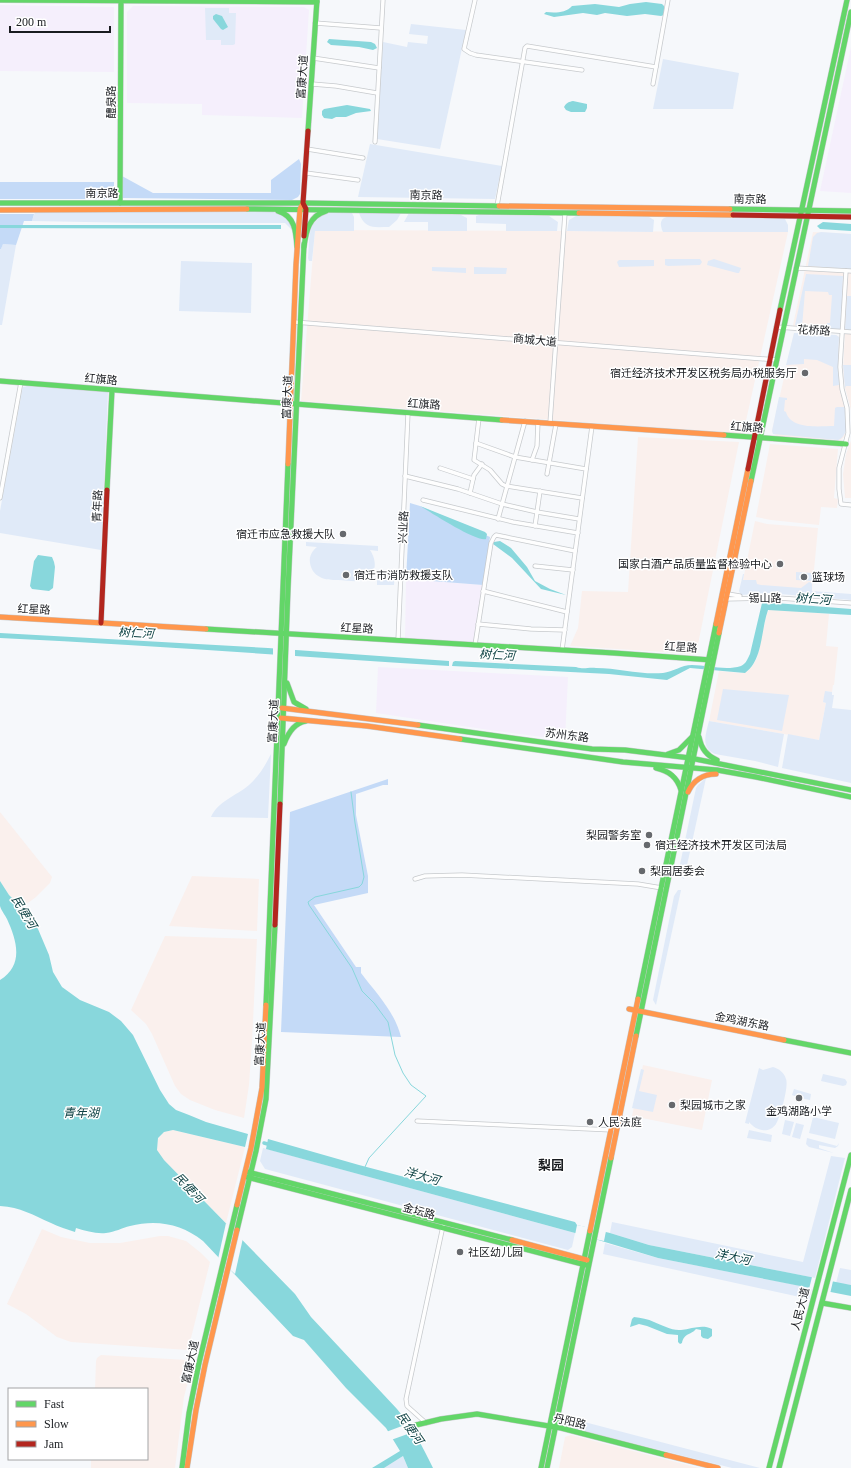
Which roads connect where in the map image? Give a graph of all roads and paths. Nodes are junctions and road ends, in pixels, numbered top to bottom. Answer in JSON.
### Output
{"nodes":[{"id":1,"x":0,"y":0,"type":"edge"},
{"id":2,"x":121,"y":0,"type":"edge"},
{"id":3,"x":383,"y":0,"type":"edge"},
{"id":4,"x":476,"y":0,"type":"edge"},
{"id":5,"x":668,"y":0,"type":"edge"},
{"id":6,"x":847,"y":0,"type":"edge"},
{"id":7,"x":261,"y":1,"type":"edge"},
{"id":8,"x":317,"y":1,"type":"edge"},
{"id":9,"x":851,"y":12,"type":"edge"},
{"id":10,"x":316,"y":23,"type":"junction"},
{"id":11,"x":381,"y":28,"type":"junction"},
{"id":12,"x":314,"y":58,"type":"junction"},
{"id":13,"x":523,"y":62,"type":"junction"},
{"id":14,"x":656,"y":67,"type":"junction"},
{"id":15,"x":379,"y":68,"type":"junction"},
{"id":16,"x":582,"y":70,"type":"dead end"},
{"id":17,"x":312,"y":84,"type":"junction"},
{"id":18,"x":653,"y":84,"type":"dead end"},
{"id":19,"x":377,"y":93,"type":"junction"},
{"id":20,"x":374,"y":142,"type":"dead end"},
{"id":21,"x":307,"y":149,"type":"junction"},
{"id":22,"x":363,"y":158,"type":"dead end"},
{"id":23,"x":306,"y":173,"type":"junction"},
{"id":24,"x":358,"y":180,"type":"dead end"},
{"id":25,"x":0,"y":203,"type":"edge"},
{"id":26,"x":120,"y":203,"type":"junction"},
{"id":27,"x":303,"y":203,"type":"junction"},
{"id":28,"x":497,"y":206,"type":"junction"},
{"id":29,"x":266,"y":209,"type":"junction"},
{"id":30,"x":303,"y":209,"type":"junction"},
{"id":31,"x":0,"y":210,"type":"edge"},
{"id":32,"x":335,"y":210,"type":"junction"},
{"id":33,"x":802,"y":210,"type":"junction"},
{"id":34,"x":808,"y":210,"type":"junction"},
{"id":35,"x":851,"y":211,"type":"edge"},
{"id":36,"x":565,"y":213,"type":"junction"},
{"id":37,"x":800,"y":216,"type":"junction"},
{"id":38,"x":807,"y":216,"type":"junction"},
{"id":39,"x":851,"y":217,"type":"edge"},
{"id":40,"x":297,"y":247,"type":"junction"},
{"id":41,"x":304,"y":247,"type":"junction"},
{"id":42,"x":796,"y":268,"type":"junction"},
{"id":43,"x":846,"y":271,"type":"junction"},
{"id":44,"x":851,"y":272,"type":"edge"},
{"id":45,"x":297,"y":322,"type":"junction"},
{"id":46,"x":776,"y":327,"type":"junction"},
{"id":47,"x":784,"y":328,"type":"junction"},
{"id":48,"x":843,"y":332,"type":"junction"},
{"id":49,"x":851,"y":332,"type":"edge"},
{"id":50,"x":556,"y":342,"type":"junction"},
{"id":51,"x":771,"y":359,"type":"junction"},
{"id":52,"x":777,"y":360,"type":"junction"},
{"id":53,"x":0,"y":381,"type":"edge"},
{"id":54,"x":21,"y":382,"type":"junction"},
{"id":55,"x":112,"y":390,"type":"junction"},
{"id":56,"x":293,"y":404,"type":"junction"},
{"id":57,"x":408,"y":413,"type":"junction"},
{"id":58,"x":479,"y":418,"type":"junction"},
{"id":59,"x":525,"y":421,"type":"junction"},
{"id":60,"x":538,"y":422,"type":"junction"},
{"id":61,"x":553,"y":423,"type":"junction"},
{"id":62,"x":592,"y":426,"type":"junction"},
{"id":63,"x":758,"y":438,"type":"junction"},
{"id":64,"x":476,"y":443,"type":"junction"},
{"id":65,"x":846,"y":444,"type":"junction"},
{"id":66,"x":515,"y":457,"type":"junction"},
{"id":67,"x":532,"y":460,"type":"junction"},
{"id":68,"x":482,"y":464,"type":"junction"},
{"id":69,"x":550,"y":464,"type":"junction"},
{"id":70,"x":440,"y":468,"type":"dead end"},
{"id":71,"x":586,"y":469,"type":"junction"},
{"id":72,"x":547,"y":474,"type":"dead end"},
{"id":73,"x":405,"y":476,"type":"junction"},
{"id":74,"x":473,"y":479,"type":"junction"},
{"id":75,"x":506,"y":486,"type":"junction"},
{"id":76,"x":540,"y":492,"type":"junction"},
{"id":77,"x":470,"y":493,"type":"junction"},
{"id":78,"x":0,"y":498,"type":"edge"},
{"id":79,"x":582,"y":498,"type":"junction"},
{"id":80,"x":423,"y":500,"type":"dead end"},
{"id":81,"x":502,"y":504,"type":"junction"},
{"id":82,"x":851,"y":505,"type":"edge"},
{"id":83,"x":537,"y":512,"type":"junction"},
{"id":84,"x":498,"y":519,"type":"junction"},
{"id":85,"x":580,"y":519,"type":"junction"},
{"id":86,"x":534,"y":526,"type":"junction"},
{"id":87,"x":578,"y":533,"type":"junction"},
{"id":88,"x":575,"y":551,"type":"junction"},
{"id":89,"x":535,"y":566,"type":"dead end"},
{"id":90,"x":573,"y":570,"type":"junction"},
{"id":91,"x":483,"y":591,"type":"junction"},
{"id":92,"x":727,"y":596,"type":"junction"},
{"id":93,"x":851,"y":602,"type":"edge"},
{"id":94,"x":567,"y":612,"type":"junction"},
{"id":95,"x":0,"y":617,"type":"edge"},
{"id":96,"x":101,"y":623,"type":"junction"},
{"id":97,"x":478,"y":624,"type":"junction"},
{"id":98,"x":565,"y":630,"type":"junction"},
{"id":99,"x":284,"y":634,"type":"junction"},
{"id":100,"x":398,"y":640,"type":"junction"},
{"id":101,"x":475,"y":645,"type":"junction"},
{"id":102,"x":562,"y":650,"type":"junction"},
{"id":103,"x":711,"y":660,"type":"junction"},
{"id":104,"x":285,"y":676,"type":"junction"},
{"id":105,"x":282,"y":708,"type":"junction"},
{"id":106,"x":316,"y":713,"type":"junction"},
{"id":107,"x":281,"y":718,"type":"junction"},
{"id":108,"x":316,"y":721,"type":"junction"},
{"id":109,"x":696,"y":735,"type":"junction"},
{"id":110,"x":280,"y":750,"type":"junction"},
{"id":111,"x":665,"y":754,"type":"junction"},
{"id":112,"x":598,"y":758,"type":"junction"},
{"id":113,"x":691,"y":758,"type":"junction"},
{"id":114,"x":716,"y":762,"type":"junction"},
{"id":115,"x":689,"y":768,"type":"junction"},
{"id":116,"x":714,"y":771,"type":"junction"},
{"id":117,"x":781,"y":775,"type":"junction"},
{"id":118,"x":778,"y":782,"type":"junction"},
{"id":119,"x":851,"y":790,"type":"edge"},
{"id":120,"x":684,"y":794,"type":"junction"},
{"id":121,"x":851,"y":797,"type":"edge"},
{"id":122,"x":415,"y":878,"type":"dead end"},
{"id":123,"x":662,"y":888,"type":"junction"},
{"id":124,"x":269,"y":915,"type":"junction"},
{"id":125,"x":275,"y":915,"type":"junction"},
{"id":126,"x":268,"y":946,"type":"junction"},
{"id":127,"x":274,"y":946,"type":"junction"},
{"id":128,"x":630,"y":1009,"type":"dead end"},
{"id":129,"x":638,"y":1011,"type":"junction"},
{"id":130,"x":851,"y":1053,"type":"edge"},
{"id":131,"x":417,"y":1121,"type":"dead end"},
{"id":132,"x":614,"y":1130,"type":"junction"},
{"id":133,"x":851,"y":1155,"type":"edge"},
{"id":134,"x":248,"y":1174,"type":"junction"},
{"id":135,"x":851,"y":1190,"type":"edge"},
{"id":136,"x":242,"y":1198,"type":"junction"},
{"id":137,"x":443,"y":1225,"type":"junction"},
{"id":138,"x":586,"y":1263,"type":"junction"},
{"id":139,"x":822,"y":1303,"type":"junction"},
{"id":140,"x":851,"y":1308,"type":"edge"},
{"id":141,"x":426,"y":1423,"type":"junction"},
{"id":142,"x":416,"y":1425,"type":"dead end"},
{"id":143,"x":553,"y":1427,"type":"junction"},
{"id":144,"x":774,"y":1449,"type":"junction"},
{"id":145,"x":783,"y":1453,"type":"junction"},
{"id":146,"x":182,"y":1468,"type":"edge"},
{"id":147,"x":187,"y":1468,"type":"edge"},
{"id":148,"x":541,"y":1468,"type":"edge"},
{"id":149,"x":547,"y":1468,"type":"edge"},
{"id":150,"x":718,"y":1468,"type":"edge"},
{"id":151,"x":769,"y":1468,"type":"edge"},
{"id":152,"x":779,"y":1468,"type":"edge"}],
"edges":[{"from":1,"to":2,"type":"main road"},
{"from":2,"to":7,"type":"main road"},
{"from":2,"to":26,"type":"main road","name":"醴泉路"},
{"from":3,"to":11,"type":"street"},
{"from":4,"to":13,"type":"street"},
{"from":5,"to":14,"type":"street"},
{"from":6,"to":33,"type":"main road"},
{"from":7,"to":8,"type":"main road"},
{"from":8,"to":10,"type":"main road","name":"富康大道"},
{"from":9,"to":34,"type":"main road"},
{"from":10,"to":11,"type":"street"},
{"from":10,"to":12,"type":"main road","name":"富康大道"},
{"from":11,"to":15,"type":"street"},
{"from":12,"to":15,"type":"street"},
{"from":12,"to":17,"type":"main road","name":"富康大道"},
{"from":13,"to":14,"type":"street"},
{"from":13,"to":16,"type":"street"},
{"from":13,"to":28,"type":"street"},
{"from":14,"to":18,"type":"street"},
{"from":15,"to":19,"type":"street"},
{"from":17,"to":19,"type":"street"},
{"from":17,"to":21,"type":"main road","name":"富康大道"},
{"from":19,"to":20,"type":"street"},
{"from":21,"to":22,"type":"street"},
{"from":21,"to":23,"type":"main road","name":"富康大道"},
{"from":23,"to":24,"type":"street"},
{"from":23,"to":27,"type":"main road","name":"富康大道"},
{"from":25,"to":26,"type":"main road","name":"南京路"},
{"from":26,"to":27,"type":"main road","name":"南京路"},
{"from":27,"to":28,"type":"main road","name":"南京路"},
{"from":27,"to":30,"type":"main road","name":"富康大道"},
{"from":28,"to":33,"type":"main road","name":"南京路"},
{"from":29,"to":30,"type":"main road","name":"南京路"},
{"from":29,"to":31,"type":"main road","name":"南京路"},
{"from":29,"to":40,"type":"main road"},
{"from":30,"to":32,"type":"main road","name":"南京路"},
{"from":30,"to":40,"type":"main road","name":"富康大道"},
{"from":30,"to":41,"type":"main road","name":"富康大道"},
{"from":32,"to":36,"type":"main road","name":"南京路"},
{"from":32,"to":41,"type":"main road"},
{"from":33,"to":34,"type":"main road","name":"南京路"},
{"from":33,"to":37,"type":"main road"},
{"from":34,"to":35,"type":"main road","name":"南京路"},
{"from":34,"to":38,"type":"main road"},
{"from":36,"to":37,"type":"main road","name":"南京路"},
{"from":36,"to":50,"type":"street"},
{"from":37,"to":38,"type":"main road","name":"南京路"},
{"from":37,"to":46,"type":"main road"},
{"from":38,"to":39,"type":"main road","name":"南京路"},
{"from":38,"to":42,"type":"main road"},
{"from":40,"to":45,"type":"main road","name":"富康大道"},
{"from":41,"to":45,"type":"main road","name":"富康大道"},
{"from":42,"to":43,"type":"street"},
{"from":42,"to":47,"type":"main road"},
{"from":43,"to":44,"type":"street"},
{"from":43,"to":48,"type":"street"},
{"from":45,"to":50,"type":"street","name":"商城大道"},
{"from":45,"to":56,"type":"main road","name":"富康大道"},
{"from":46,"to":47,"type":"street","name":"花桥路"},
{"from":46,"to":51,"type":"main road"},
{"from":47,"to":48,"type":"street","name":"花桥路"},
{"from":47,"to":52,"type":"main road"},
{"from":48,"to":49,"type":"street","name":"花桥路"},
{"from":48,"to":65,"type":"street"},
{"from":50,"to":51,"type":"street","name":"商城大道"},
{"from":50,"to":61,"type":"street"},
{"from":51,"to":52,"type":"street","name":"商城大道"},
{"from":51,"to":63,"type":"main road"},
{"from":52,"to":63,"type":"main road"},
{"from":53,"to":54,"type":"main road","name":"红旗路"},
{"from":54,"to":55,"type":"main road","name":"红旗路"},
{"from":54,"to":78,"type":"street"},
{"from":55,"to":56,"type":"main road","name":"红旗路"},
{"from":55,"to":96,"type":"main road","name":"青年路"},
{"from":56,"to":57,"type":"main road","name":"红旗路"},
{"from":56,"to":99,"type":"main road","name":"富康大道"},
{"from":57,"to":58,"type":"main road","name":"红旗路"},
{"from":57,"to":73,"type":"street","name":"兴业路"},
{"from":58,"to":59,"type":"main road","name":"红旗路"},
{"from":58,"to":64,"type":"street"},
{"from":59,"to":60,"type":"main road","name":"红旗路"},
{"from":59,"to":66,"type":"street"},
{"from":60,"to":61,"type":"main road","name":"红旗路"},
{"from":60,"to":67,"type":"street"},
{"from":61,"to":62,"type":"main road","name":"红旗路"},
{"from":61,"to":69,"type":"street"},
{"from":62,"to":63,"type":"main road","name":"红旗路"},
{"from":62,"to":71,"type":"street"},
{"from":63,"to":65,"type":"main road","name":"红旗路"},
{"from":63,"to":92,"type":"main road"},
{"from":63,"to":103,"type":"main road"},
{"from":64,"to":66,"type":"street"},
{"from":64,"to":68,"type":"street"},
{"from":65,"to":82,"type":"street"},
{"from":66,"to":67,"type":"street"},
{"from":66,"to":75,"type":"street"},
{"from":67,"to":69,"type":"street"},
{"from":68,"to":74,"type":"street"},
{"from":68,"to":75,"type":"street"},
{"from":69,"to":71,"type":"street"},
{"from":69,"to":72,"type":"street"},
{"from":70,"to":74,"type":"street"},
{"from":71,"to":79,"type":"street"},
{"from":73,"to":77,"type":"street"},
{"from":73,"to":100,"type":"street","name":"兴业路"},
{"from":74,"to":77,"type":"street"},
{"from":75,"to":76,"type":"street"},
{"from":75,"to":81,"type":"street"},
{"from":76,"to":79,"type":"street"},
{"from":76,"to":83,"type":"street"},
{"from":77,"to":81,"type":"street"},
{"from":79,"to":85,"type":"street"},
{"from":80,"to":84,"type":"street"},
{"from":81,"to":83,"type":"street"},
{"from":81,"to":84,"type":"street"},
{"from":83,"to":85,"type":"street"},
{"from":83,"to":86,"type":"street"},
{"from":84,"to":86,"type":"street"},
{"from":85,"to":87,"type":"street"},
{"from":86,"to":87,"type":"street"},
{"from":87,"to":88,"type":"street"},
{"from":88,"to":90,"type":"street"},
{"from":88,"to":91,"type":"street"},
{"from":89,"to":90,"type":"street"},
{"from":90,"to":94,"type":"street"},
{"from":91,"to":94,"type":"street"},
{"from":91,"to":97,"type":"street"},
{"from":92,"to":93,"type":"street","name":"锡山路"},
{"from":92,"to":103,"type":"main road"},
{"from":94,"to":98,"type":"street"},
{"from":95,"to":96,"type":"main road","name":"红星路"},
{"from":96,"to":99,"type":"main road","name":"红星路"},
{"from":97,"to":98,"type":"street"},
{"from":97,"to":101,"type":"street"},
{"from":98,"to":102,"type":"street"},
{"from":99,"to":100,"type":"main road","name":"红星路"},
{"from":99,"to":104,"type":"main road","name":"富康大道"},
{"from":99,"to":105,"type":"main road","name":"富康大道"},
{"from":100,"to":101,"type":"main road","name":"红星路"},
{"from":101,"to":102,"type":"main road","name":"红星路"},
{"from":102,"to":103,"type":"main road","name":"红星路"},
{"from":103,"to":109,"type":"main road"},
{"from":104,"to":105,"type":"main road","name":"富康大道"},
{"from":104,"to":106,"type":"main road"},
{"from":105,"to":106,"type":"main road","name":"苏州东路"},
{"from":105,"to":107,"type":"main road","name":"富康大道"},
{"from":106,"to":111,"type":"main road","name":"苏州东路"},
{"from":107,"to":108,"type":"main road","name":"苏州东路"},
{"from":107,"to":110,"type":"main road","name":"富康大道"},
{"from":108,"to":110,"type":"main road"},
{"from":108,"to":112,"type":"main road","name":"苏州东路"},
{"from":109,"to":111,"type":"main road"},
{"from":109,"to":113,"type":"main road"},
{"from":109,"to":117,"type":"main road"},
{"from":110,"to":124,"type":"main road","name":"富康大道"},
{"from":110,"to":125,"type":"main road","name":"富康大道"},
{"from":111,"to":113,"type":"main road","name":"苏州东路"},
{"from":112,"to":115,"type":"main road","name":"苏州东路"},
{"from":112,"to":120,"type":"main road"},
{"from":113,"to":114,"type":"main road","name":"苏州东路"},
{"from":113,"to":115,"type":"main road"},
{"from":114,"to":116,"type":"main road"},
{"from":114,"to":117,"type":"main road","name":"苏州东路"},
{"from":115,"to":116,"type":"main road","name":"苏州东路"},
{"from":115,"to":120,"type":"main road"},
{"from":116,"to":118,"type":"main road","name":"苏州东路"},
{"from":117,"to":119,"type":"main road","name":"苏州东路"},
{"from":118,"to":120,"type":"main road"},
{"from":118,"to":121,"type":"main road","name":"苏州东路"},
{"from":120,"to":123,"type":"main road"},
{"from":120,"to":129,"type":"main road"},
{"from":122,"to":123,"type":"street"},
{"from":123,"to":129,"type":"main road"},
{"from":124,"to":125,"type":"main road"},
{"from":124,"to":126,"type":"main road","name":"富康大道"},
{"from":125,"to":127,"type":"main road","name":"富康大道"},
{"from":126,"to":127,"type":"main road"},
{"from":126,"to":134,"type":"main road","name":"富康大道"},
{"from":127,"to":134,"type":"main road","name":"富康大道"},
{"from":128,"to":129,"type":"main road","name":"金鸡湖东路"},
{"from":129,"to":130,"type":"main road","name":"金鸡湖东路"},
{"from":129,"to":132,"type":"main road"},
{"from":131,"to":132,"type":"street"},
{"from":132,"to":138,"type":"main road"},
{"from":133,"to":144,"type":"main road","name":"人民大道"},
{"from":134,"to":136,"type":"main road","name":"富康大道"},
{"from":134,"to":137,"type":"main road","name":"金坛路"},
{"from":135,"to":139,"type":"main road","name":"人民大道"},
{"from":136,"to":146,"type":"main road","name":"富康大道"},
{"from":136,"to":147,"type":"main road","name":"富康大道"},
{"from":137,"to":138,"type":"main road","name":"金坛路"},
{"from":137,"to":141,"type":"street"},
{"from":138,"to":143,"type":"main road"},
{"from":139,"to":140,"type":"main road"},
{"from":139,"to":145,"type":"main road","name":"人民大道"},
{"from":141,"to":142,"type":"main road","name":"丹阳路"},
{"from":141,"to":143,"type":"main road","name":"丹阳路"},
{"from":143,"to":148,"type":"main road"},
{"from":143,"to":149,"type":"main road"},
{"from":143,"to":150,"type":"main road","name":"丹阳路"},
{"from":144,"to":145,"type":"main road"},
{"from":144,"to":151,"type":"main road","name":"人民大道"},
{"from":145,"to":152,"type":"main road","name":"人民大道"}]}
